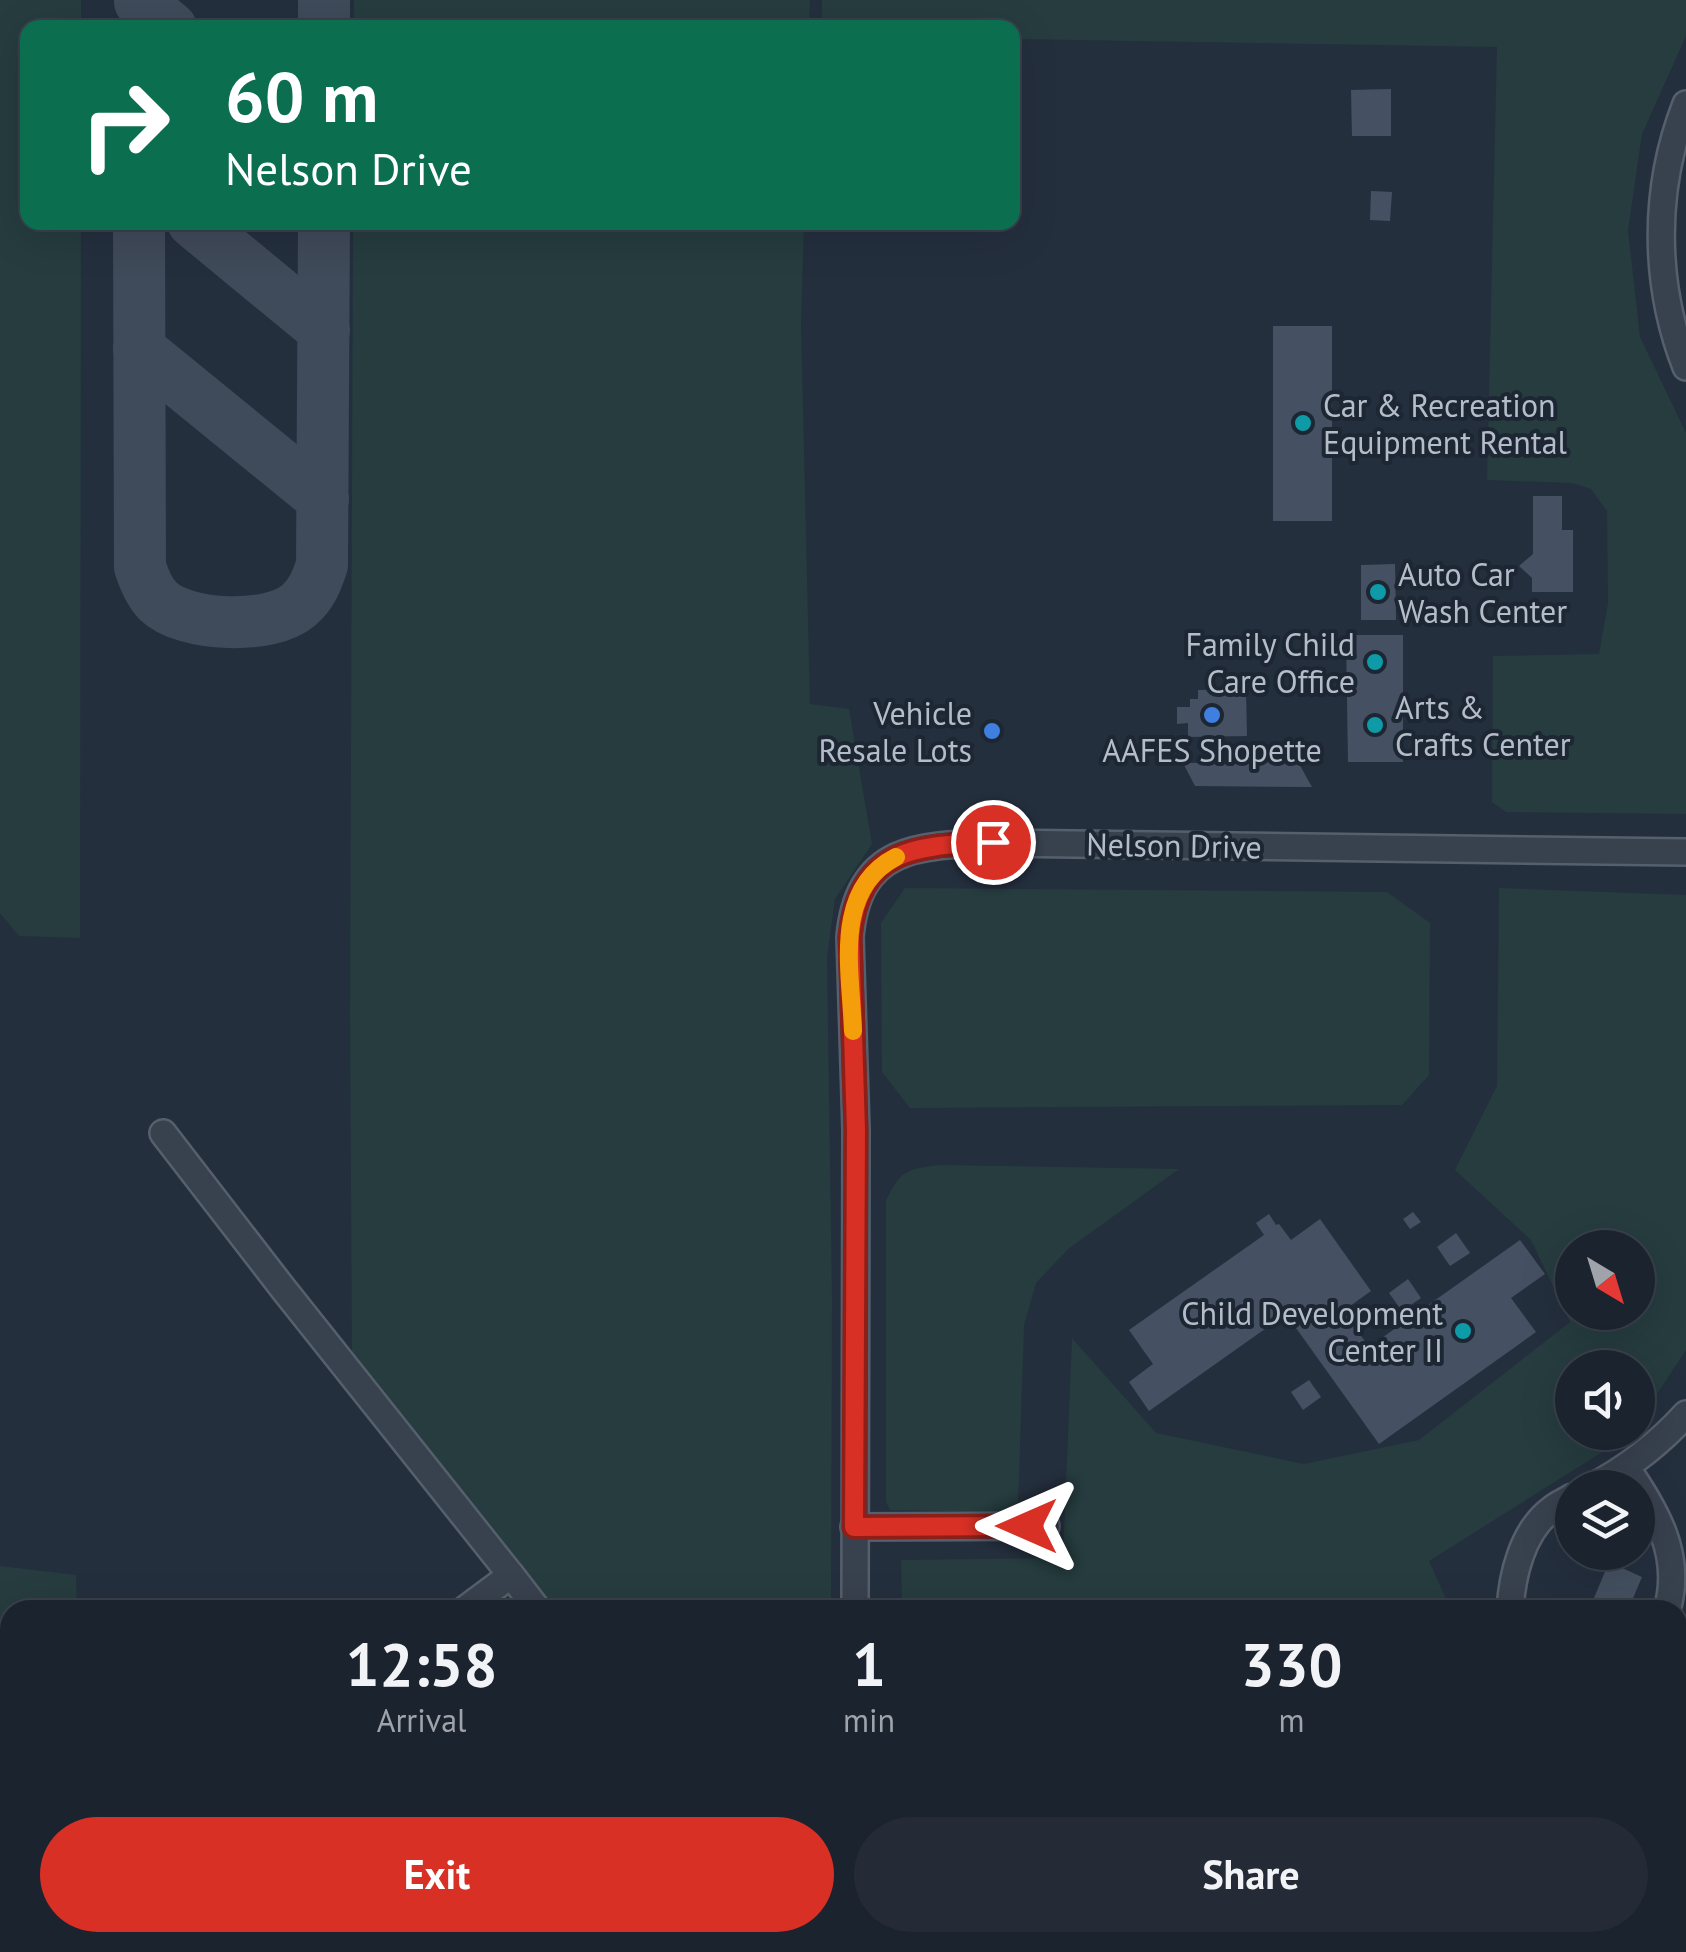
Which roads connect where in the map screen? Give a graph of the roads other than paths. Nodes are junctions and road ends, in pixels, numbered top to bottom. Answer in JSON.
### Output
{"nodes":[{"id":1,"x":1686,"y":104,"type":"edge"},
{"id":2,"x":1686,"y":367,"type":"edge"},
{"id":3,"x":1686,"y":852,"type":"edge"},
{"id":4,"x":163,"y":1133,"type":"dead end"},
{"id":5,"x":1686,"y":1414,"type":"edge"},
{"id":6,"x":1626,"y":1466,"type":"junction"},
{"id":7,"x":1619,"y":1470,"type":"edge"},
{"id":8,"x":1555,"y":1507,"type":"edge"},
{"id":9,"x":1046,"y":1526,"type":"dead end"},
{"id":10,"x":854,"y":1527,"type":"junction"},
{"id":11,"x":511,"y":1575,"type":"junction"},
{"id":12,"x":480,"y":1600,"type":"edge"},
{"id":13,"x":530,"y":1600,"type":"edge"},
{"id":14,"x":855,"y":1600,"type":"edge"},
{"id":15,"x":1510,"y":1600,"type":"edge"},
{"id":16,"x":1669,"y":1600,"type":"edge"}],
"edges":[{"from":1,"to":2,"type":"street"},
{"from":3,"to":10,"type":"street","name":"Nelson Drive"},
{"from":4,"to":11,"type":"street"},
{"from":5,"to":6,"type":"street"},
{"from":6,"to":7,"type":"street"},
{"from":6,"to":16,"type":"street"},
{"from":8,"to":15,"type":"street"},
{"from":9,"to":10,"type":"street"},
{"from":10,"to":14,"type":"street","name":"Nelson Drive"},
{"from":11,"to":12,"type":"street"},
{"from":11,"to":13,"type":"street"}]}
